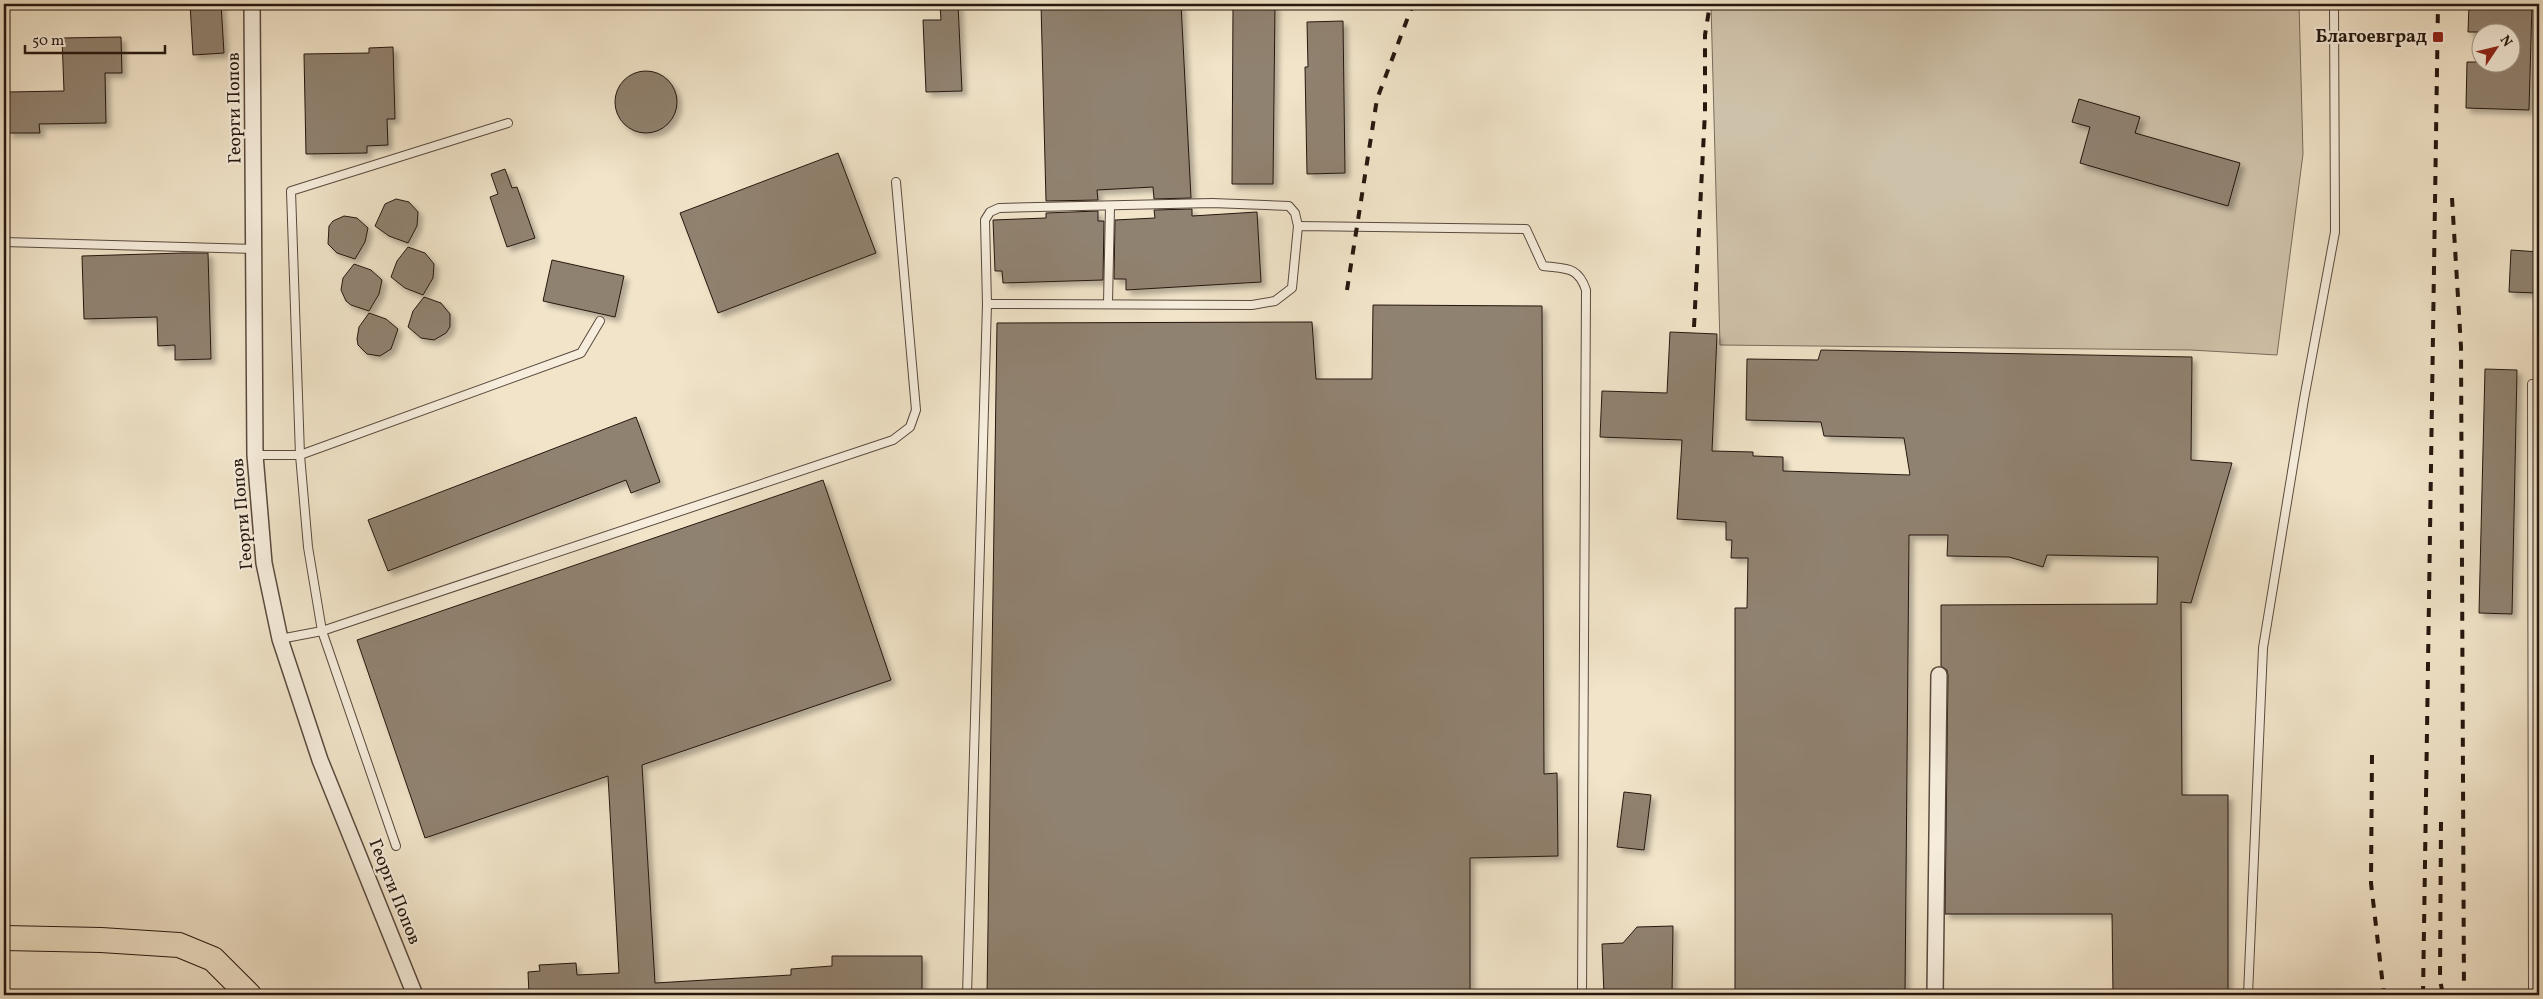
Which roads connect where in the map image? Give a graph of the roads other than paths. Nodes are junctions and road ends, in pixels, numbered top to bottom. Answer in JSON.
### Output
{"nodes":[{"id":1,"x":252,"y":4,"type":"edge"},
{"id":2,"x":2334,"y":4,"type":"edge"},
{"id":3,"x":508,"y":123,"type":"dead end"},
{"id":4,"x":896,"y":182,"type":"dead end"},
{"id":5,"x":1110,"y":207,"type":"junction"},
{"id":6,"x":1298,"y":226,"type":"junction"},
{"id":7,"x":4,"y":242,"type":"edge"},
{"id":8,"x":255,"y":249,"type":"junction"},
{"id":9,"x":1108,"y":303,"type":"junction"},
{"id":10,"x":987,"y":304,"type":"junction"},
{"id":11,"x":600,"y":321,"type":"dead end"},
{"id":12,"x":2532,"y":384,"type":"dead end"},
{"id":13,"x":255,"y":455,"type":"junction"},
{"id":14,"x":300,"y":455,"type":"junction"},
{"id":15,"x":322,"y":631,"type":"junction"},
{"id":16,"x":280,"y":640,"type":"junction"},
{"id":17,"x":1939,"y":675,"type":"dead end"},
{"id":18,"x":396,"y":846,"type":"dead end"},
{"id":19,"x":4,"y":938,"type":"edge"},
{"id":20,"x":249,"y":995,"type":"edge"},
{"id":21,"x":415,"y":995,"type":"edge"},
{"id":22,"x":967,"y":995,"type":"edge"},
{"id":23,"x":1582,"y":995,"type":"edge"},
{"id":24,"x":1935,"y":995,"type":"edge"},
{"id":25,"x":2248,"y":995,"type":"edge"},
{"id":26,"x":2533,"y":995,"type":"edge"}],
"edges":[{"from":1,"to":8,"type":"street","name":"Георги Попов"},
{"from":2,"to":25,"type":"lane"},
{"from":3,"to":14,"type":"lane"},
{"from":4,"to":15,"type":"lane"},
{"from":5,"to":6,"type":"lane"},
{"from":5,"to":9,"type":"lane"},
{"from":5,"to":10,"type":"lane"},
{"from":6,"to":9,"type":"lane"},
{"from":6,"to":23,"type":"lane"},
{"from":7,"to":8,"type":"lane"},
{"from":8,"to":13,"type":"street","name":"Георги Попов"},
{"from":9,"to":10,"type":"lane"},
{"from":10,"to":22,"type":"lane"},
{"from":11,"to":14,"type":"lane"},
{"from":12,"to":26,"type":"lane"},
{"from":13,"to":14,"type":"lane"},
{"from":13,"to":16,"type":"street","name":"Георги Попов"},
{"from":14,"to":15,"type":"lane"},
{"from":15,"to":16,"type":"lane"},
{"from":15,"to":18,"type":"lane"},
{"from":16,"to":21,"type":"street","name":"Георги Попов"},
{"from":17,"to":24,"type":"street"},
{"from":19,"to":20,"type":"main road"}]}
